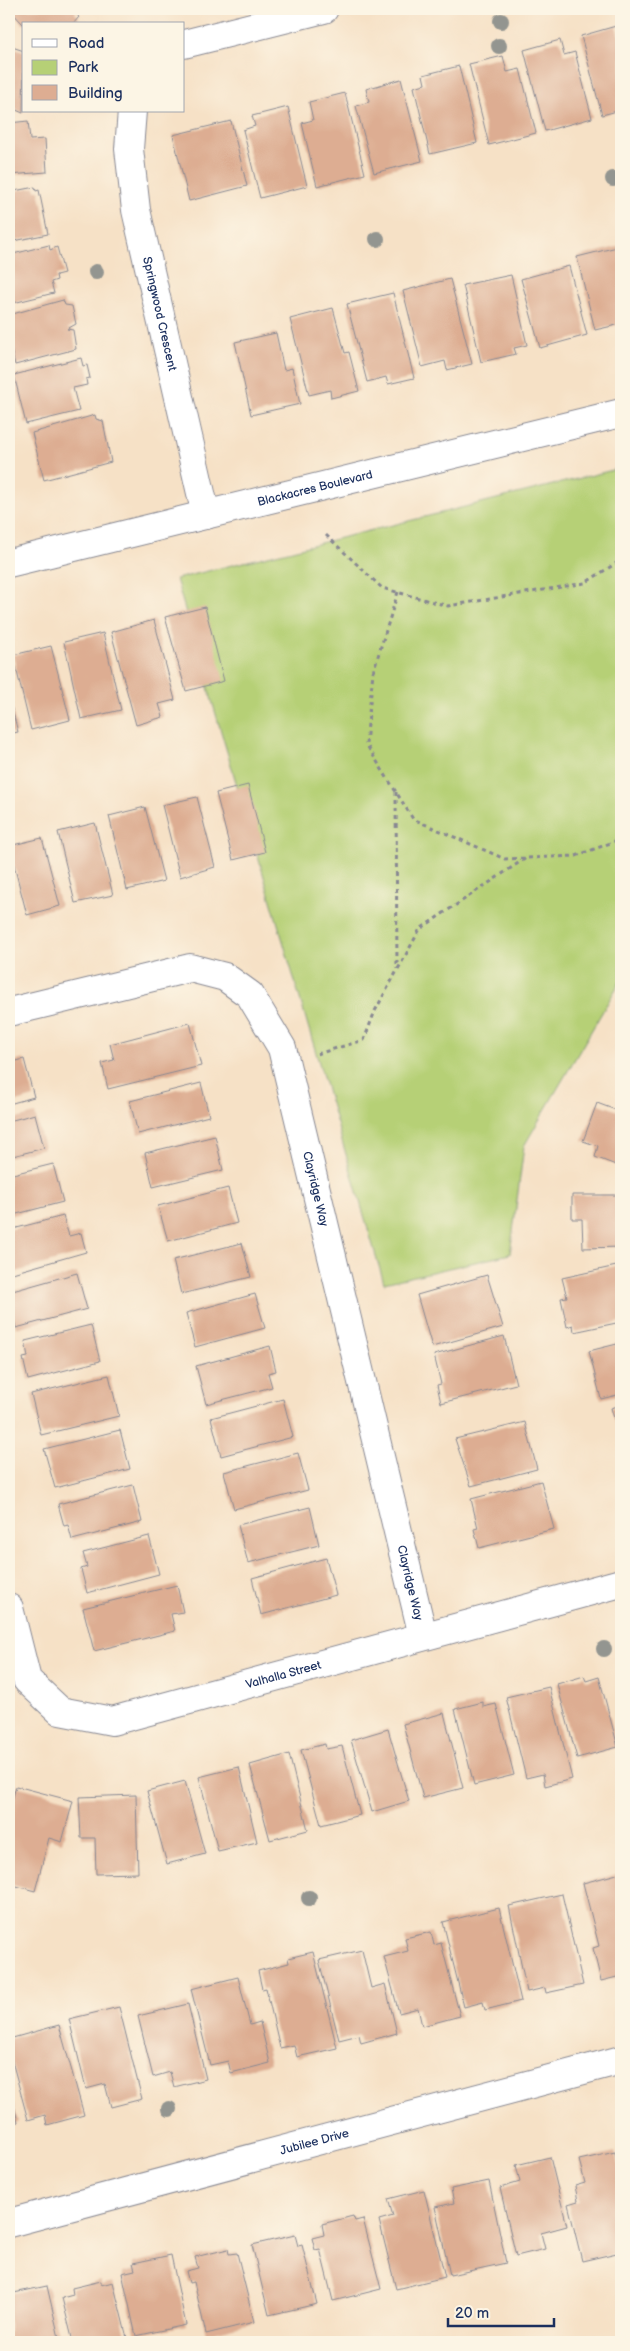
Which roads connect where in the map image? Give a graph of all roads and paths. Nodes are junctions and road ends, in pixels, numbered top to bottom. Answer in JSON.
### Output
{"nodes":[{"id":1,"x":324,"y":9,"type":"edge"},
{"id":2,"x":185,"y":44,"type":"edge"},
{"id":3,"x":132,"y":112,"type":"edge"},
{"id":4,"x":621,"y":413,"type":"edge"},
{"id":5,"x":206,"y":515,"type":"junction"},
{"id":6,"x":326,"y":535,"type":"dead end"},
{"id":7,"x":621,"y":560,"type":"edge"},
{"id":8,"x":9,"y":563,"type":"edge"},
{"id":9,"x":398,"y":592,"type":"junction"},
{"id":10,"x":396,"y":792,"type":"junction"},
{"id":11,"x":621,"y":839,"type":"edge"},
{"id":12,"x":527,"y":858,"type":"junction"},
{"id":13,"x":397,"y":971,"type":"junction"},
{"id":14,"x":9,"y":1012,"type":"edge"},
{"id":15,"x":285,"y":1063,"type":"junction"},
{"id":16,"x":621,"y":1583,"type":"edge"},
{"id":17,"x":9,"y":1608,"type":"edge"},
{"id":18,"x":423,"y":1636,"type":"junction"},
{"id":19,"x":621,"y":2060,"type":"edge"},
{"id":20,"x":9,"y":2223,"type":"edge"}],
"edges":[{"from":1,"to":2,"type":"street"},
{"from":3,"to":5,"type":"street","name":"Springwood Crescent"},
{"from":4,"to":5,"type":"street","name":"Blackacres Boulevard"},
{"from":5,"to":8,"type":"street","name":"Blackacres Boulevard"},
{"from":6,"to":9,"type":"path"},
{"from":7,"to":9,"type":"path"},
{"from":9,"to":10,"type":"path"},
{"from":10,"to":12,"type":"path"},
{"from":10,"to":13,"type":"path"},
{"from":11,"to":12,"type":"path"},
{"from":12,"to":13,"type":"path"},
{"from":13,"to":15,"type":"path"},
{"from":14,"to":15,"type":"street","name":"Clayridge Way"},
{"from":15,"to":18,"type":"street","name":"Clayridge Way"},
{"from":16,"to":18,"type":"street","name":"Valhalla Street"},
{"from":17,"to":18,"type":"street","name":"Valhalla Street"},
{"from":19,"to":20,"type":"street","name":"Jubilee Drive"}]}
